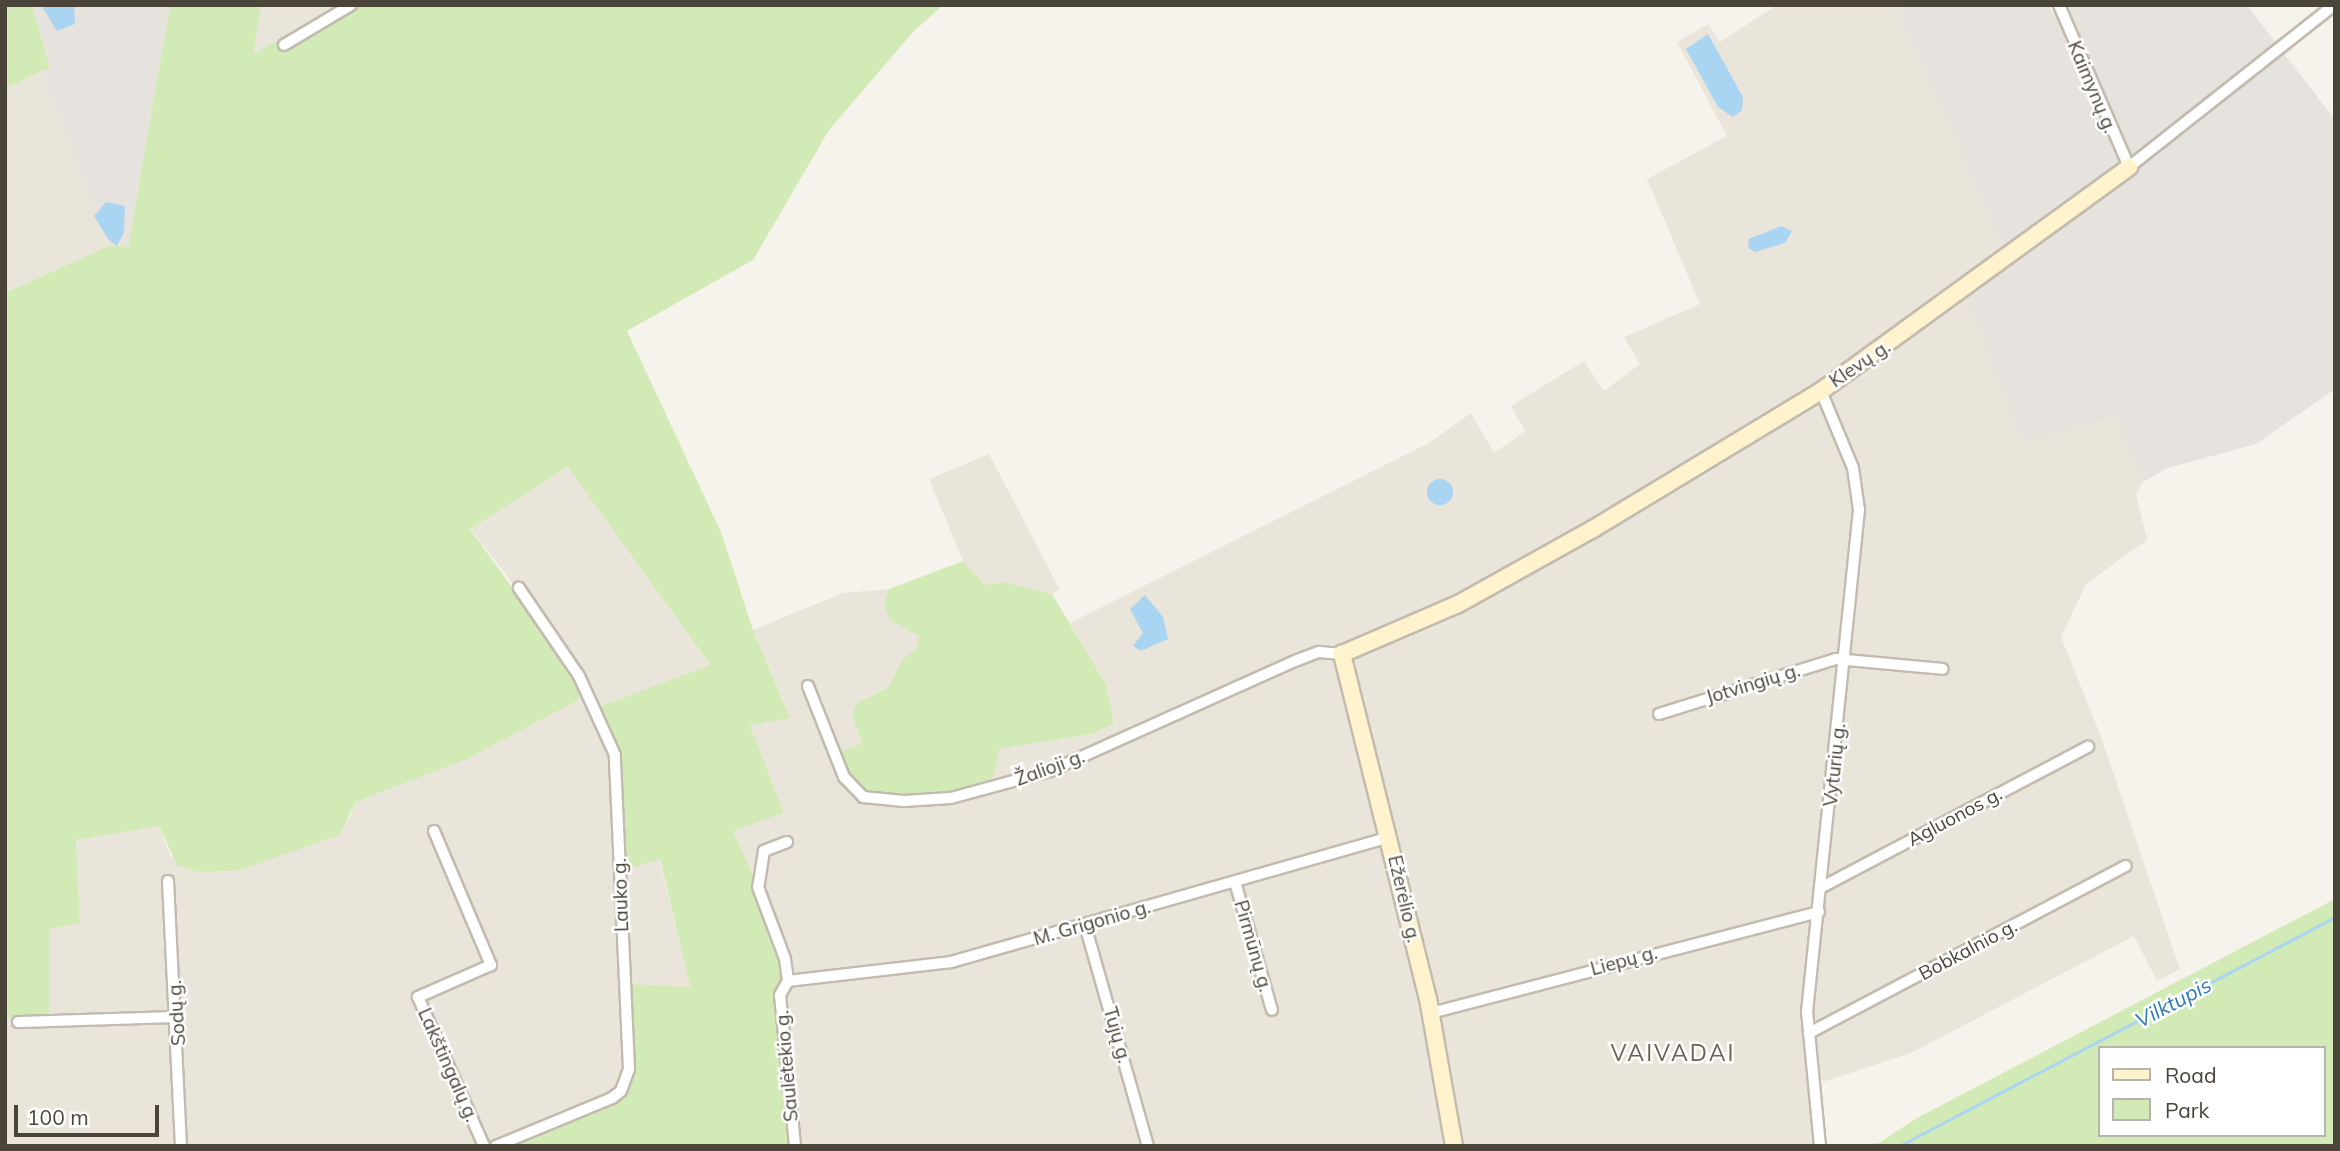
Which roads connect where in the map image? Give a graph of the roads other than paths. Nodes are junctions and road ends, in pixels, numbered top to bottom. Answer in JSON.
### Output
{"nodes":[{"id":1,"x":351,"y":5,"type":"edge"},
{"id":2,"x":2059,"y":5,"type":"edge"},
{"id":3,"x":2334,"y":5,"type":"edge"},
{"id":4,"x":284,"y":45,"type":"dead end"},
{"id":5,"x":2129,"y":167,"type":"junction"},
{"id":6,"x":1821,"y":391,"type":"junction"},
{"id":7,"x":519,"y":588,"type":"dead end"},
{"id":8,"x":1342,"y":654,"type":"junction"},
{"id":9,"x":1847,"y":660,"type":"junction"},
{"id":10,"x":1943,"y":669,"type":"dead end"},
{"id":11,"x":808,"y":686,"type":"dead end"},
{"id":12,"x":1659,"y":713,"type":"dead end"},
{"id":13,"x":2088,"y":747,"type":"dead end"},
{"id":14,"x":434,"y":831,"type":"dead end"},
{"id":15,"x":1390,"y":837,"type":"junction"},
{"id":16,"x":787,"y":842,"type":"dead end"},
{"id":17,"x":2126,"y":866,"type":"dead end"},
{"id":18,"x":168,"y":881,"type":"dead end"},
{"id":19,"x":1235,"y":882,"type":"junction"},
{"id":20,"x":1822,"y":887,"type":"junction"},
{"id":21,"x":1819,"y":912,"type":"junction"},
{"id":22,"x":1085,"y":925,"type":"junction"},
{"id":23,"x":788,"y":981,"type":"junction"},
{"id":24,"x":1272,"y":1010,"type":"dead end"},
{"id":25,"x":1431,"y":1013,"type":"junction"},
{"id":26,"x":177,"y":1017,"type":"junction"},
{"id":27,"x":18,"y":1022,"type":"dead end"},
{"id":28,"x":1809,"y":1033,"type":"junction"},
{"id":29,"x":181,"y":1146,"type":"edge"},
{"id":30,"x":484,"y":1146,"type":"edge"},
{"id":31,"x":496,"y":1146,"type":"edge"},
{"id":32,"x":795,"y":1146,"type":"edge"},
{"id":33,"x":1148,"y":1146,"type":"edge"},
{"id":34,"x":1454,"y":1146,"type":"edge"},
{"id":35,"x":1820,"y":1146,"type":"edge"}],
"edges":[{"from":1,"to":4,"type":"street"},
{"from":2,"to":5,"type":"street","name":"Kaimynų g."},
{"from":3,"to":5,"type":"street","name":"Klevų g."},
{"from":5,"to":6,"type":"main road","name":"Klevų g."},
{"from":6,"to":8,"type":"main road","name":"Klevų g."},
{"from":6,"to":9,"type":"street","name":"Vyturių g."},
{"from":7,"to":31,"type":"street","name":"Lauko g."},
{"from":8,"to":11,"type":"street","name":"Žalioji g."},
{"from":8,"to":15,"type":"main road","name":"Ežerėlio g."},
{"from":9,"to":10,"type":"street","name":"Jotvingių g."},
{"from":9,"to":12,"type":"street","name":"Jotvingių g."},
{"from":9,"to":20,"type":"street","name":"Vyturių g."},
{"from":13,"to":20,"type":"street","name":"Agluonos g."},
{"from":14,"to":30,"type":"street","name":"Lakštingalų g."},
{"from":15,"to":19,"type":"street","name":"M. Grigonio g."},
{"from":15,"to":25,"type":"main road","name":"Ežerėlio g."},
{"from":16,"to":23,"type":"street","name":"Saulėtekio g."},
{"from":17,"to":28,"type":"street","name":"Bobkalnio g."},
{"from":18,"to":26,"type":"street","name":"Sodų g."},
{"from":19,"to":22,"type":"street","name":"M. Grigonio g."},
{"from":19,"to":24,"type":"street","name":"Pirmūnų g."},
{"from":20,"to":21,"type":"street","name":"Vyturių g."},
{"from":21,"to":25,"type":"street","name":"Liepų g."},
{"from":21,"to":28,"type":"street","name":"Vyturių g."},
{"from":22,"to":23,"type":"street","name":"M. Grigonio g."},
{"from":22,"to":33,"type":"street","name":"Tujų g."},
{"from":23,"to":32,"type":"street","name":"Saulėtekio g."},
{"from":25,"to":34,"type":"main road","name":"Ežerėlio g."},
{"from":26,"to":27,"type":"street"},
{"from":26,"to":29,"type":"street","name":"Sodų g."},
{"from":28,"to":35,"type":"street","name":"Vyturių g."}]}
